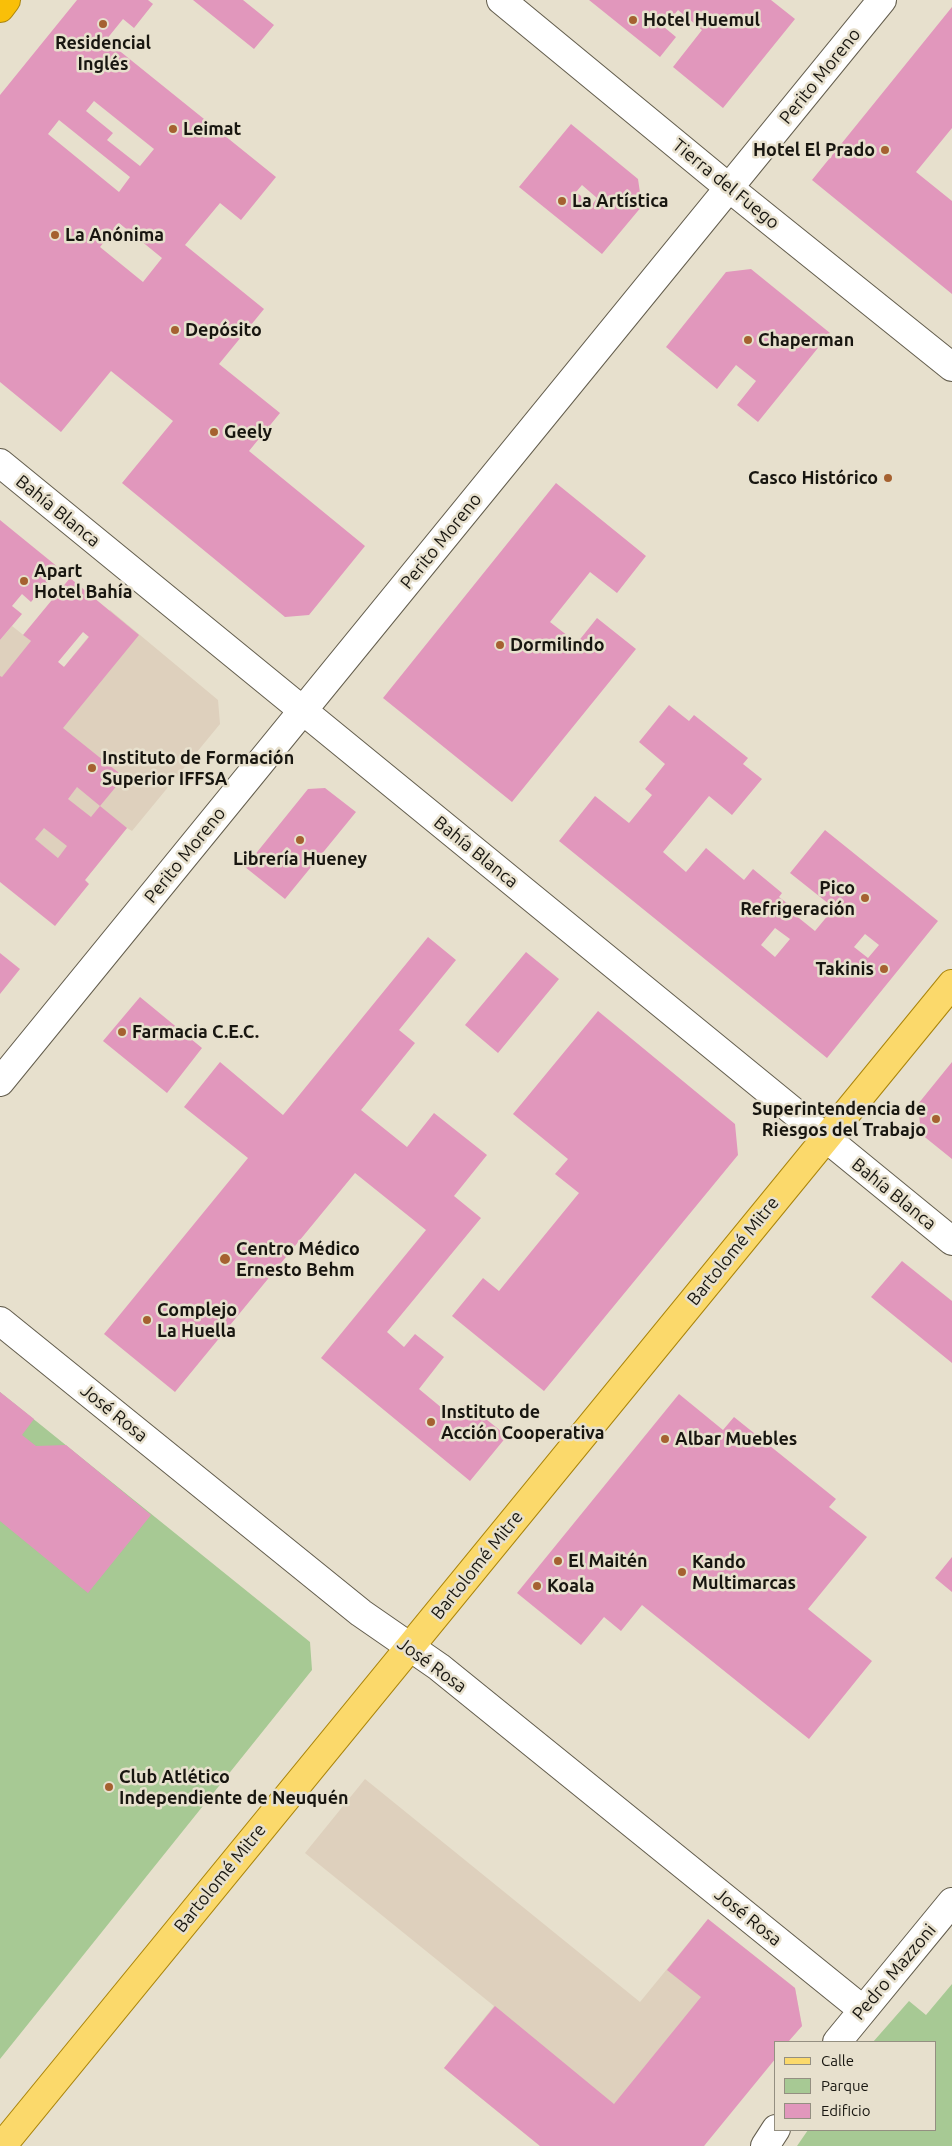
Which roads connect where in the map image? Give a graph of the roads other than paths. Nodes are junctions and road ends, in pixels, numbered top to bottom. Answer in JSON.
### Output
{"nodes":[{"id":1,"x":6,"y":0,"type":"edge"},
{"id":2,"x":501,"y":0,"type":"edge"},
{"id":3,"x":882,"y":0,"type":"edge"},
{"id":4,"x":0,"y":8,"type":"edge"},
{"id":5,"x":728,"y":187,"type":"junction"},
{"id":6,"x":952,"y":367,"type":"edge"},
{"id":7,"x":0,"y":463,"type":"edge"},
{"id":8,"x":302,"y":710,"type":"junction"},
{"id":9,"x":952,"y":984,"type":"edge"},
{"id":10,"x":0,"y":1082,"type":"edge"},
{"id":11,"x":826,"y":1138,"type":"junction"},
{"id":12,"x":952,"y":1241,"type":"edge"},
{"id":13,"x":0,"y":1321,"type":"edge"},
{"id":14,"x":409,"y":1647,"type":"junction"},
{"id":15,"x":952,"y":1902,"type":"edge"},
{"id":16,"x":863,"y":2010,"type":"junction"},
{"id":17,"x":838,"y":2041,"type":"edge"},
{"id":18,"x":775,"y":2131,"type":"edge"},
{"id":19,"x":2,"y":2146,"type":"edge"},
{"id":20,"x":765,"y":2146,"type":"edge"}],
"edges":[{"from":1,"to":4,"type":"highway"},
{"from":2,"to":5,"type":"street","name":"Tierra del Fuego"},
{"from":3,"to":5,"type":"street","name":"Perito Moreno"},
{"from":5,"to":6,"type":"street","name":"Tierra del Fuego"},
{"from":5,"to":8,"type":"street","name":"Perito Moreno"},
{"from":7,"to":8,"type":"street","name":"Bahía Blanca"},
{"from":8,"to":10,"type":"street","name":"Perito Moreno"},
{"from":8,"to":11,"type":"street","name":"Bahía Blanca"},
{"from":9,"to":11,"type":"main road","name":"Bartolomé Mitre"},
{"from":11,"to":12,"type":"street","name":"Bahía Blanca"},
{"from":11,"to":14,"type":"main road","name":"Bartolomé Mitre"},
{"from":13,"to":14,"type":"street","name":"José Rosa"},
{"from":14,"to":16,"type":"street","name":"José Rosa"},
{"from":14,"to":19,"type":"main road","name":"Bartolomé Mitre"},
{"from":15,"to":16,"type":"street","name":"Pedro Mazzoni"},
{"from":16,"to":17,"type":"street","name":"Pedro Mazzoni"},
{"from":18,"to":20,"type":"street"}]}
